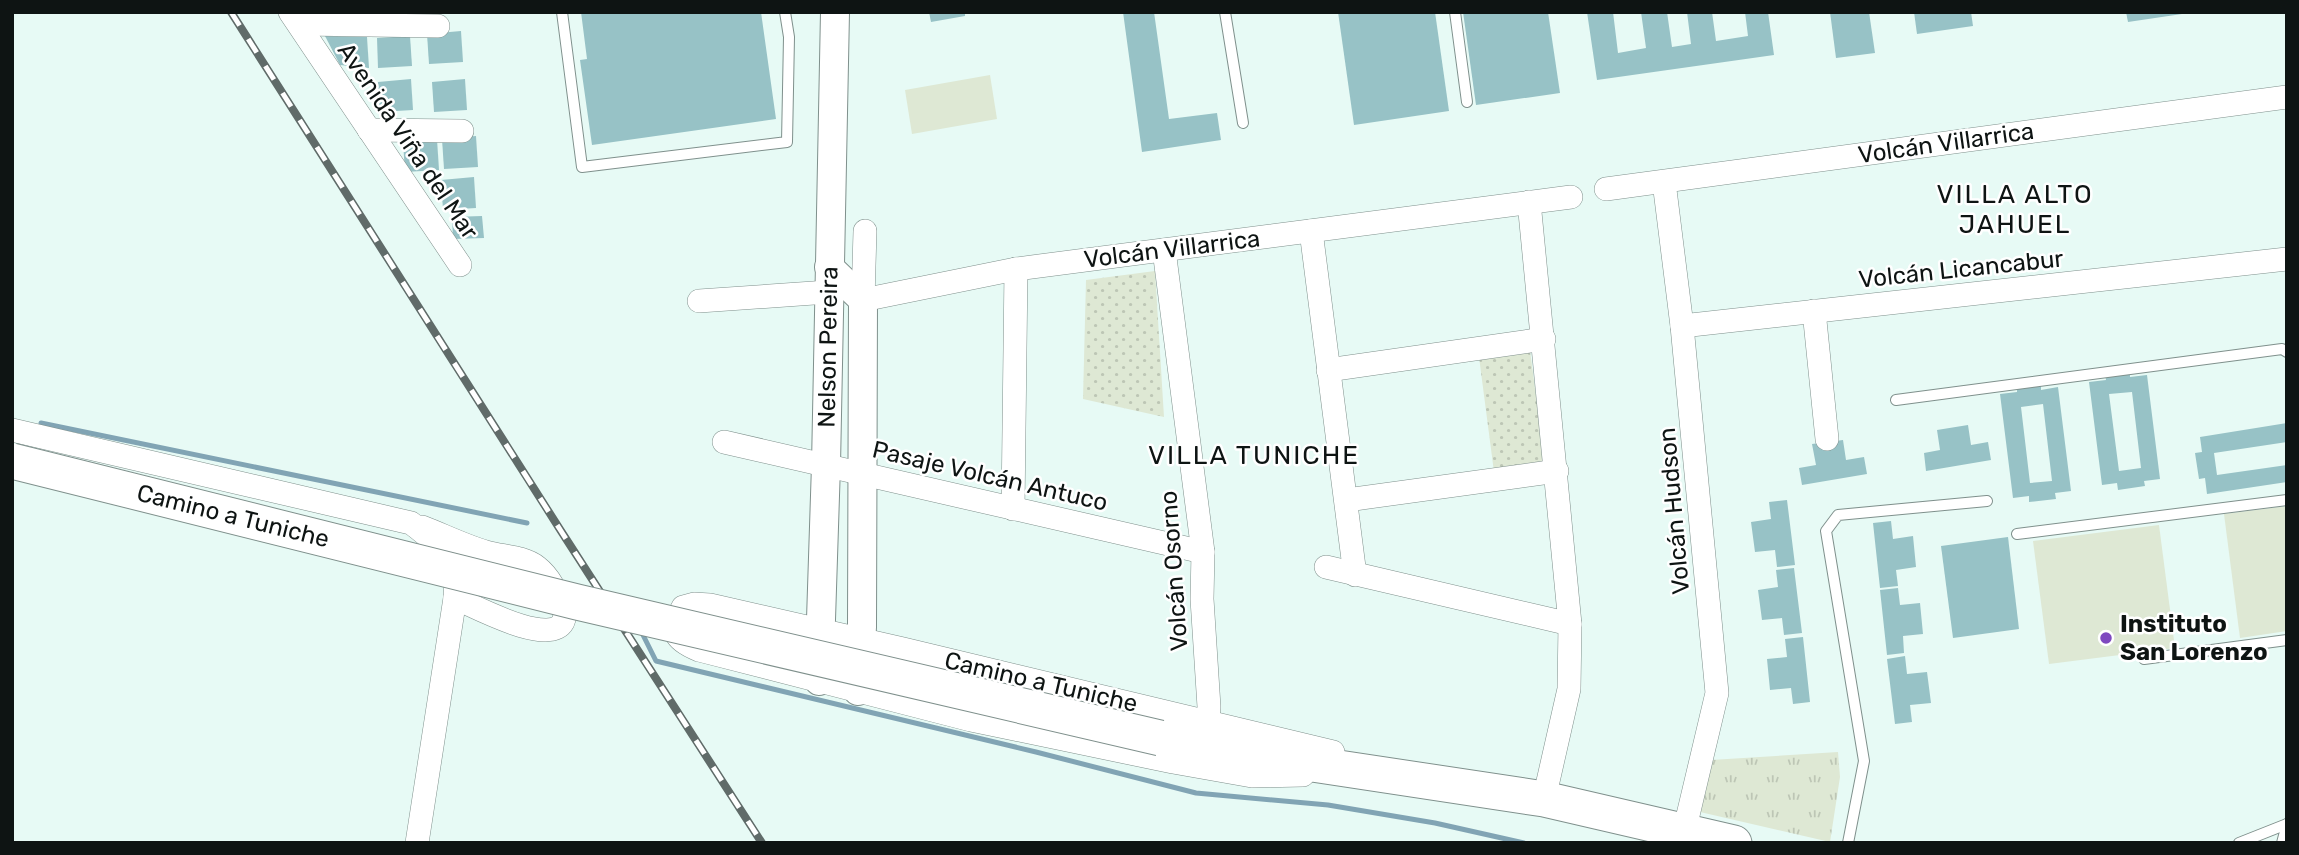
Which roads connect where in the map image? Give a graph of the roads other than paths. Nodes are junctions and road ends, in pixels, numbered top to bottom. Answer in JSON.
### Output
{"nodes":[{"id":1,"x":562,"y":12,"type":"edge"},
{"id":2,"x":785,"y":12,"type":"edge"},
{"id":3,"x":835,"y":12,"type":"edge"},
{"id":4,"x":1225,"y":12,"type":"edge"},
{"id":5,"x":1455,"y":12,"type":"edge"},
{"id":6,"x":299,"y":20,"type":"edge"},
{"id":7,"x":438,"y":26,"type":"dead end"},
{"id":8,"x":2287,"y":97,"type":"edge"},
{"id":9,"x":1467,"y":102,"type":"dead end"},
{"id":10,"x":1243,"y":123,"type":"dead end"},
{"id":11,"x":369,"y":130,"type":"junction"},
{"id":12,"x":461,"y":131,"type":"dead end"},
{"id":13,"x":1664,"y":182,"type":"junction"},
{"id":14,"x":1606,"y":189,"type":"dead end"},
{"id":15,"x":1570,"y":197,"type":"dead end"},
{"id":16,"x":1529,"y":202,"type":"junction"},
{"id":17,"x":865,"y":231,"type":"dead end"},
{"id":18,"x":1311,"y":231,"type":"junction"},
{"id":19,"x":1164,"y":250,"type":"junction"},
{"id":20,"x":2287,"y":259,"type":"edge"},
{"id":21,"x":460,"y":265,"type":"dead end"},
{"id":22,"x":1016,"y":269,"type":"junction"},
{"id":23,"x":829,"y":280,"type":"junction"},
{"id":24,"x":699,"y":300,"type":"dead end"},
{"id":25,"x":863,"y":300,"type":"junction"},
{"id":26,"x":1814,"y":311,"type":"junction"},
{"id":27,"x":1682,"y":326,"type":"junction"},
{"id":28,"x":1544,"y":339,"type":"junction"},
{"id":29,"x":2287,"y":352,"type":"edge"},
{"id":30,"x":1328,"y":370,"type":"junction"},
{"id":31,"x":1896,"y":400,"type":"dead end"},
{"id":32,"x":12,"y":430,"type":"edge"},
{"id":33,"x":1827,"y":439,"type":"dead end"},
{"id":34,"x":724,"y":442,"type":"dead end"},
{"id":35,"x":12,"y":461,"type":"edge"},
{"id":36,"x":826,"y":465,"type":"junction"},
{"id":37,"x":1557,"y":471,"type":"junction"},
{"id":38,"x":864,"y":474,"type":"junction"},
{"id":39,"x":1347,"y":500,"type":"junction"},
{"id":40,"x":2287,"y":500,"type":"edge"},
{"id":41,"x":1987,"y":501,"type":"dead end"},
{"id":42,"x":1013,"y":509,"type":"junction"},
{"id":43,"x":411,"y":523,"type":"junction"},
{"id":44,"x":2017,"y":534,"type":"dead end"},
{"id":45,"x":1203,"y":552,"type":"junction"},
{"id":46,"x":1326,"y":567,"type":"dead end"},
{"id":47,"x":1355,"y":575,"type":"junction"},
{"id":48,"x":455,"y":598,"type":"junction"},
{"id":49,"x":1570,"y":624,"type":"junction"},
{"id":50,"x":821,"y":630,"type":"junction"},
{"id":51,"x":862,"y":640,"type":"junction"},
{"id":52,"x":2287,"y":640,"type":"edge"},
{"id":53,"x":2144,"y":659,"type":"dead end"},
{"id":54,"x":819,"y":681,"type":"junction"},
{"id":55,"x":858,"y":691,"type":"junction"},
{"id":56,"x":1208,"y":721,"type":"junction"},
{"id":57,"x":1380,"y":774,"type":"junction"},
{"id":58,"x":1416,"y":779,"type":"junction"},
{"id":59,"x":1544,"y":799,"type":"junction"},
{"id":60,"x":2287,"y":824,"type":"edge"},
{"id":61,"x":1684,"y":831,"type":"junction"},
{"id":62,"x":417,"y":843,"type":"edge"},
{"id":63,"x":1734,"y":843,"type":"edge"},
{"id":64,"x":1848,"y":843,"type":"edge"},
{"id":65,"x":2239,"y":843,"type":"edge"},
{"id":66,"x":2282,"y":843,"type":"edge"}],
"edges":[{"from":1,"to":2,"type":"lane"},
{"from":3,"to":23,"type":"street","name":"Nelson Pereira"},
{"from":4,"to":10,"type":"lane"},
{"from":5,"to":9,"type":"lane"},
{"from":6,"to":7,"type":"street"},
{"from":6,"to":11,"type":"street","name":"Avenida Viña del Mar"},
{"from":8,"to":13,"type":"street","name":"Volcán Villarrica"},
{"from":11,"to":12,"type":"street"},
{"from":11,"to":21,"type":"street","name":"Avenida Viña del Mar"},
{"from":13,"to":14,"type":"street","name":"Volcán Villarrica"},
{"from":13,"to":27,"type":"street","name":"Volcán Hudson"},
{"from":15,"to":16,"type":"street","name":"Volcán Villarrica"},
{"from":16,"to":18,"type":"street","name":"Volcán Villarrica"},
{"from":16,"to":28,"type":"street"},
{"from":17,"to":25,"type":"street","name":"Nelson Pereira"},
{"from":18,"to":19,"type":"street","name":"Volcán Villarrica"},
{"from":18,"to":30,"type":"street"},
{"from":19,"to":22,"type":"street","name":"Volcán Villarrica"},
{"from":19,"to":45,"type":"street","name":"Volcán Osorno"},
{"from":20,"to":26,"type":"street","name":"Volcán Licancabur"},
{"from":22,"to":25,"type":"street","name":"Volcán Villarrica"},
{"from":22,"to":42,"type":"street"},
{"from":23,"to":24,"type":"street"},
{"from":23,"to":25,"type":"street"},
{"from":23,"to":36,"type":"street","name":"Nelson Pereira"},
{"from":25,"to":38,"type":"street","name":"Nelson Pereira"},
{"from":26,"to":27,"type":"street","name":"Volcán Licancabur"},
{"from":26,"to":33,"type":"street"},
{"from":27,"to":61,"type":"street","name":"Volcán Hudson"},
{"from":28,"to":30,"type":"street"},
{"from":28,"to":37,"type":"street"},
{"from":29,"to":31,"type":"lane"},
{"from":30,"to":39,"type":"street"},
{"from":32,"to":43,"type":"street","name":"Camino a Tuniche"},
{"from":34,"to":36,"type":"street","name":"Pasaje Volcán Antuco"},
{"from":35,"to":57,"type":"main road","name":"Camino a Tuniche","bridge":true},
{"from":36,"to":38,"type":"street","name":"Pasaje Volcán Antuco"},
{"from":36,"to":50,"type":"street","name":"Nelson Pereira"},
{"from":37,"to":39,"type":"street"},
{"from":37,"to":49,"type":"street"},
{"from":38,"to":42,"type":"street","name":"Pasaje Volcán Antuco"},
{"from":38,"to":51,"type":"street","name":"Nelson Pereira"},
{"from":39,"to":47,"type":"street"},
{"from":40,"to":44,"type":"lane"},
{"from":41,"to":64,"type":"lane"},
{"from":42,"to":45,"type":"street","name":"Pasaje Volcán Antuco"},
{"from":43,"to":48,"type":"street","name":"Camino a Tuniche"},
{"from":43,"to":48,"type":"street","name":"Camino a Tuniche"},
{"from":45,"to":56,"type":"street","name":"Volcán Osorno"},
{"from":46,"to":47,"type":"street"},
{"from":47,"to":49,"type":"street"},
{"from":48,"to":62,"type":"street"},
{"from":49,"to":59,"type":"street"},
{"from":50,"to":51,"type":"street","name":"Camino a Tuniche"},
{"from":50,"to":54,"type":"street","name":"Nelson Pereira"},
{"from":50,"to":54,"type":"street","name":"Camino a Tuniche"},
{"from":51,"to":55,"type":"street","name":"Nelson Pereira"},
{"from":51,"to":56,"type":"street","name":"Camino a Tuniche"},
{"from":52,"to":53,"type":"lane"},
{"from":54,"to":55,"type":"street","name":"Camino a Tuniche"},
{"from":55,"to":57,"type":"street","name":"Camino a Tuniche"},
{"from":56,"to":58,"type":"street","name":"Camino a Tuniche"},
{"from":57,"to":58,"type":"main road","name":"Camino a Tuniche"},
{"from":58,"to":59,"type":"main road","name":"Camino a Tuniche"},
{"from":59,"to":61,"type":"main road","name":"Camino a Tuniche"},
{"from":60,"to":65,"type":"lane"},
{"from":60,"to":66,"type":"lane"},
{"from":61,"to":63,"type":"main road","name":"Camino a Tuniche"}]}
